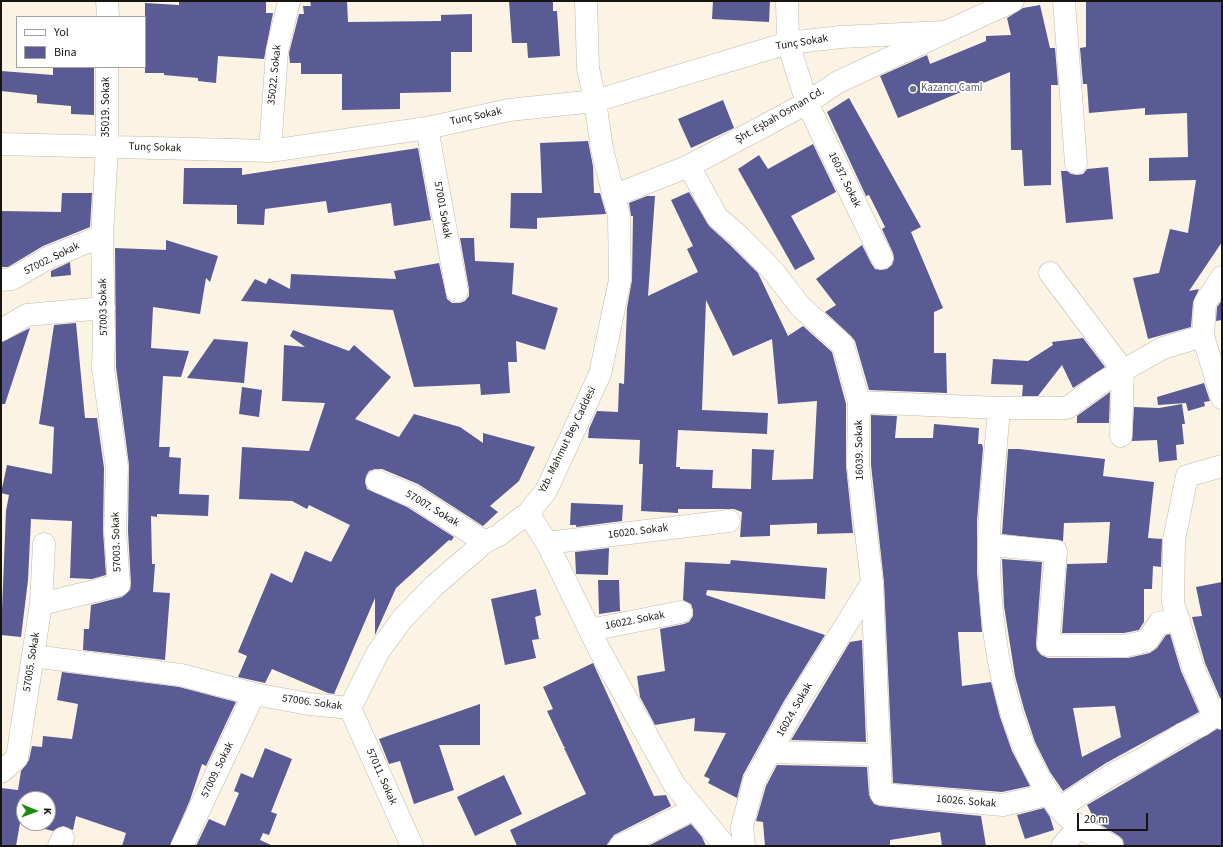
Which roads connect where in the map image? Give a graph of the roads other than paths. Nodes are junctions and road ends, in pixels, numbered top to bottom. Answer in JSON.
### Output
{"nodes":[{"id":1,"x":107,"y":1,"type":"edge"},
{"id":2,"x":289,"y":1,"type":"edge"},
{"id":3,"x":586,"y":1,"type":"edge"},
{"id":4,"x":787,"y":1,"type":"edge"},
{"id":5,"x":1013,"y":1,"type":"edge"},
{"id":6,"x":1064,"y":1,"type":"edge"},
{"id":7,"x":108,"y":16,"type":"edge"},
{"id":8,"x":944,"y":32,"type":"junction"},
{"id":9,"x":788,"y":43,"type":"junction"},
{"id":10,"x":108,"y":68,"type":"edge"},
{"id":11,"x":595,"y":101,"type":"junction"},
{"id":12,"x":807,"y":103,"type":"junction"},
{"id":13,"x":427,"y":128,"type":"junction"},
{"id":14,"x":1,"y":144,"type":"edge"},
{"id":15,"x":107,"y":147,"type":"junction"},
{"id":16,"x":270,"y":151,"type":"junction"},
{"id":17,"x":1076,"y":162,"type":"dead end"},
{"id":18,"x":689,"y":166,"type":"junction"},
{"id":19,"x":613,"y":196,"type":"junction"},
{"id":20,"x":102,"y":236,"type":"junction"},
{"id":21,"x":882,"y":258,"type":"dead end"},
{"id":22,"x":1050,"y":273,"type":"dead end"},
{"id":23,"x":1222,"y":277,"type":"edge"},
{"id":24,"x":1,"y":280,"type":"edge"},
{"id":25,"x":457,"y":291,"type":"dead end"},
{"id":26,"x":104,"y":308,"type":"junction"},
{"id":27,"x":1,"y":330,"type":"edge"},
{"id":28,"x":1203,"y":336,"type":"junction"},
{"id":29,"x":1124,"y":370,"type":"junction"},
{"id":30,"x":1220,"y":384,"type":"edge"},
{"id":31,"x":859,"y":402,"type":"junction"},
{"id":32,"x":1000,"y":408,"type":"junction"},
{"id":33,"x":1121,"y":436,"type":"dead end"},
{"id":34,"x":1222,"y":466,"type":"edge"},
{"id":35,"x":117,"y":467,"type":"joint"},
{"id":36,"x":377,"y":481,"type":"dead end"},
{"id":37,"x":528,"y":513,"type":"junction"},
{"id":38,"x":729,"y":521,"type":"dead end"},
{"id":39,"x":485,"y":542,"type":"junction"},
{"id":40,"x":547,"y":543,"type":"junction"},
{"id":41,"x":44,"y":544,"type":"dead end"},
{"id":42,"x":990,"y":545,"type":"junction"},
{"id":43,"x":872,"y":583,"type":"junction"},
{"id":44,"x":41,"y":604,"type":"junction"},
{"id":45,"x":681,"y":612,"type":"dead end"},
{"id":46,"x":1179,"y":620,"type":"junction"},
{"id":47,"x":590,"y":630,"type":"junction"},
{"id":48,"x":33,"y":656,"type":"junction"},
{"id":49,"x":254,"y":694,"type":"junction"},
{"id":50,"x":350,"y":708,"type":"junction"},
{"id":51,"x":1221,"y":714,"type":"edge"},
{"id":52,"x":771,"y":752,"type":"junction"},
{"id":53,"x":879,"y":755,"type":"junction"},
{"id":54,"x":1,"y":772,"type":"edge"},
{"id":55,"x":881,"y":794,"type":"joint"},
{"id":56,"x":1055,"y":801,"type":"junction"},
{"id":57,"x":694,"y":808,"type":"junction"},
{"id":58,"x":1080,"y":826,"type":"junction"},
{"id":59,"x":182,"y":846,"type":"edge"},
{"id":60,"x":412,"y":846,"type":"edge"},
{"id":61,"x":620,"y":846,"type":"edge"},
{"id":62,"x":725,"y":846,"type":"edge"},
{"id":63,"x":744,"y":846,"type":"edge"},
{"id":64,"x":1062,"y":846,"type":"edge"},
{"id":65,"x":1112,"y":846,"type":"edge"}],
"edges":[{"from":1,"to":7,"type":"street"},
{"from":2,"to":16,"type":"street","name":"35022. Sokak"},
{"from":3,"to":11,"type":"street","name":"Yzb. Mahmut Bey Caddesi"},
{"from":4,"to":9,"type":"street","name":"16037. Sokak"},
{"from":5,"to":8,"type":"street","name":"Şht. Eşbah Osman Cd."},
{"from":6,"to":17,"type":"street"},
{"from":8,"to":9,"type":"street","name":"Tunç Sokak"},
{"from":8,"to":12,"type":"street","name":"Şht. Eşbah Osman Cd."},
{"from":9,"to":11,"type":"street","name":"Tunç Sokak"},
{"from":9,"to":12,"type":"street","name":"16037. Sokak"},
{"from":10,"to":15,"type":"street","name":"35019. Sokak"},
{"from":11,"to":13,"type":"street","name":"Tunç Sokak"},
{"from":11,"to":19,"type":"street","name":"Yzb. Mahmut Bey Caddesi"},
{"from":12,"to":18,"type":"street","name":"Şht. Eşbah Osman Cd."},
{"from":12,"to":21,"type":"street","name":"16037. Sokak"},
{"from":13,"to":16,"type":"street","name":"Tunç Sokak"},
{"from":13,"to":25,"type":"street","name":"57001 Sokak"},
{"from":14,"to":15,"type":"street","name":"Tunç Sokak"},
{"from":15,"to":16,"type":"street","name":"Tunç Sokak"},
{"from":15,"to":20,"type":"street","name":"57003 Sokak"},
{"from":18,"to":19,"type":"street","name":"Şht. Eşbah Osman Cd."},
{"from":18,"to":31,"type":"street","name":"16039. Sokak"},
{"from":19,"to":37,"type":"street","name":"Yzb. Mahmut Bey Caddesi"},
{"from":20,"to":24,"type":"street","name":"57002. Sokak"},
{"from":20,"to":26,"type":"street","name":"57003 Sokak"},
{"from":22,"to":29,"type":"street"},
{"from":23,"to":28,"type":"street"},
{"from":26,"to":27,"type":"street"},
{"from":26,"to":35,"type":"street","name":"57003 Sokak"},
{"from":28,"to":29,"type":"street"},
{"from":28,"to":30,"type":"street"},
{"from":29,"to":32,"type":"street"},
{"from":29,"to":33,"type":"street"},
{"from":31,"to":32,"type":"street"},
{"from":31,"to":43,"type":"street","name":"16039. Sokak"},
{"from":32,"to":42,"type":"street"},
{"from":34,"to":46,"type":"street"},
{"from":35,"to":44,"type":"street","name":"57003. Sokak"},
{"from":36,"to":39,"type":"street","name":"57007. Sokak"},
{"from":37,"to":39,"type":"street","name":"57006. Sokak"},
{"from":37,"to":40,"type":"street"},
{"from":38,"to":40,"type":"street","name":"16020. Sokak"},
{"from":39,"to":50,"type":"street","name":"57006. Sokak"},
{"from":40,"to":47,"type":"street"},
{"from":41,"to":44,"type":"street","name":"57005. Sokak"},
{"from":42,"to":46,"type":"street"},
{"from":42,"to":56,"type":"street"},
{"from":43,"to":52,"type":"street","name":"16024. Sokak"},
{"from":43,"to":53,"type":"street","name":"16039. Sokak"},
{"from":44,"to":48,"type":"street","name":"57005. Sokak"},
{"from":45,"to":47,"type":"street","name":"16022. Sokak"},
{"from":46,"to":51,"type":"street"},
{"from":47,"to":57,"type":"street"},
{"from":48,"to":49,"type":"street","name":"57006. Sokak"},
{"from":48,"to":54,"type":"street","name":"57005. Sokak"},
{"from":49,"to":50,"type":"street","name":"57006. Sokak"},
{"from":49,"to":59,"type":"street","name":"57009. Sokak"},
{"from":50,"to":60,"type":"street","name":"57011. Sokak"},
{"from":51,"to":56,"type":"street","name":"16026. Sokak"},
{"from":52,"to":53,"type":"street"},
{"from":52,"to":63,"type":"street","name":"16024. Sokak"},
{"from":53,"to":55,"type":"street","name":"16039. Sokak"},
{"from":55,"to":56,"type":"street","name":"16026. Sokak"},
{"from":56,"to":58,"type":"street"},
{"from":57,"to":61,"type":"street"},
{"from":57,"to":62,"type":"street"},
{"from":58,"to":64,"type":"street"},
{"from":58,"to":65,"type":"street"}]}
